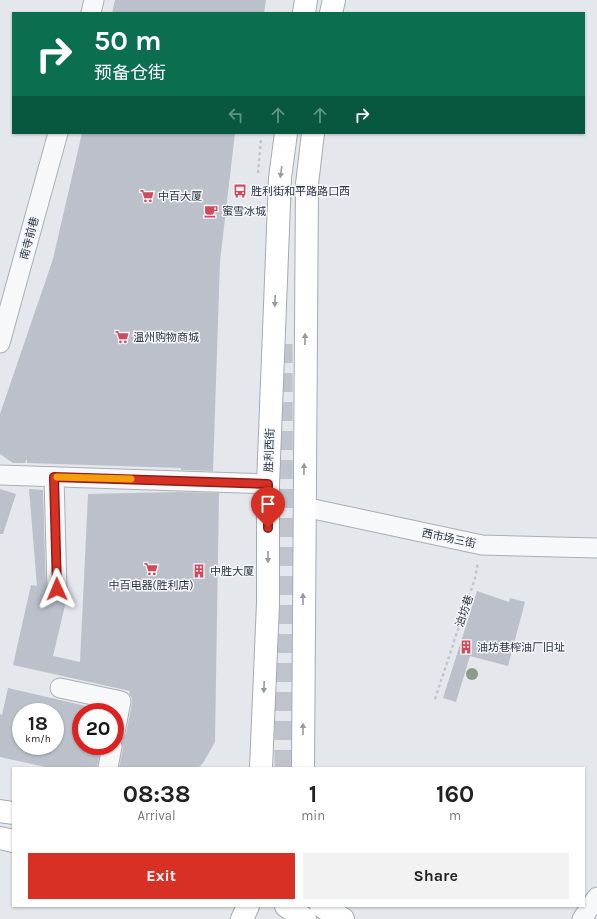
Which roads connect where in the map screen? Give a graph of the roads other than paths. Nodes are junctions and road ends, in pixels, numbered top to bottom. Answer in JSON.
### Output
{"nodes":[{"id":1,"x":94,"y":0,"type":"edge"},
{"id":2,"x":306,"y":0,"type":"edge"},
{"id":3,"x":334,"y":0,"type":"edge"},
{"id":4,"x":91,"y":12,"type":"edge"},
{"id":5,"x":304,"y":12,"type":"edge"},
{"id":6,"x":331,"y":12,"type":"edge"},
{"id":7,"x":58,"y":134,"type":"edge"},
{"id":8,"x":286,"y":134,"type":"edge"},
{"id":9,"x":313,"y":134,"type":"edge"},
{"id":10,"x":0,"y":343,"type":"edge"},
{"id":11,"x":0,"y":475,"type":"edge"},
{"id":12,"x":54,"y":477,"type":"junction"},
{"id":13,"x":268,"y":484,"type":"junction"},
{"id":14,"x":304,"y":507,"type":"junction"},
{"id":15,"x":597,"y":548,"type":"edge"},
{"id":16,"x":57,"y":589,"type":"dead end"},
{"id":17,"x":60,"y":688,"type":"dead end"},
{"id":18,"x":121,"y":703,"type":"edge"},
{"id":19,"x":110,"y":755,"type":"edge"},
{"id":20,"x":108,"y":767,"type":"edge"},
{"id":21,"x":261,"y":767,"type":"edge"},
{"id":22,"x":303,"y":767,"type":"edge"},
{"id":23,"x":0,"y":810,"type":"edge"},
{"id":24,"x":12,"y":813,"type":"edge"},
{"id":25,"x":0,"y":838,"type":"edge"},
{"id":26,"x":12,"y":841,"type":"edge"},
{"id":27,"x":597,"y":897,"type":"edge"},
{"id":28,"x":248,"y":907,"type":"edge"},
{"id":29,"x":287,"y":907,"type":"edge"},
{"id":30,"x":288,"y":907,"type":"edge"},
{"id":31,"x":323,"y":907,"type":"edge"},
{"id":32,"x":242,"y":919,"type":"edge"},
{"id":33,"x":281,"y":919,"type":"edge"},
{"id":34,"x":305,"y":919,"type":"edge"},
{"id":35,"x":343,"y":919,"type":"edge"},
{"id":36,"x":582,"y":919,"type":"edge"}],
"edges":[{"from":1,"to":4,"type":"street"},
{"from":2,"to":5,"type":"main road"},
{"from":3,"to":6,"type":"main road"},
{"from":7,"to":10,"type":"street","name":"南寺前巷"},
{"from":8,"to":13,"type":"main road","name":"胜利西街","one_way":true},
{"from":14,"to":9,"type":"main road","one_way":true},
{"from":11,"to":12,"type":"street"},
{"from":12,"to":13,"type":"street"},
{"from":12,"to":16,"type":"street"},
{"from":13,"to":21,"type":"main road","name":"胜利西街","one_way":true},
{"from":14,"to":15,"type":"street","name":"西市场三街"},
{"from":22,"to":14,"type":"main road","one_way":true},
{"from":17,"to":18,"type":"street"},
{"from":19,"to":20,"type":"street"},
{"from":23,"to":24,"type":"main road"},
{"from":25,"to":26,"type":"main road"},
{"from":27,"to":36,"type":"street"},
{"from":28,"to":32,"type":"main road"},
{"from":29,"to":33,"type":"main road"},
{"from":30,"to":34,"type":"main road"},
{"from":31,"to":35,"type":"main road"}]}
